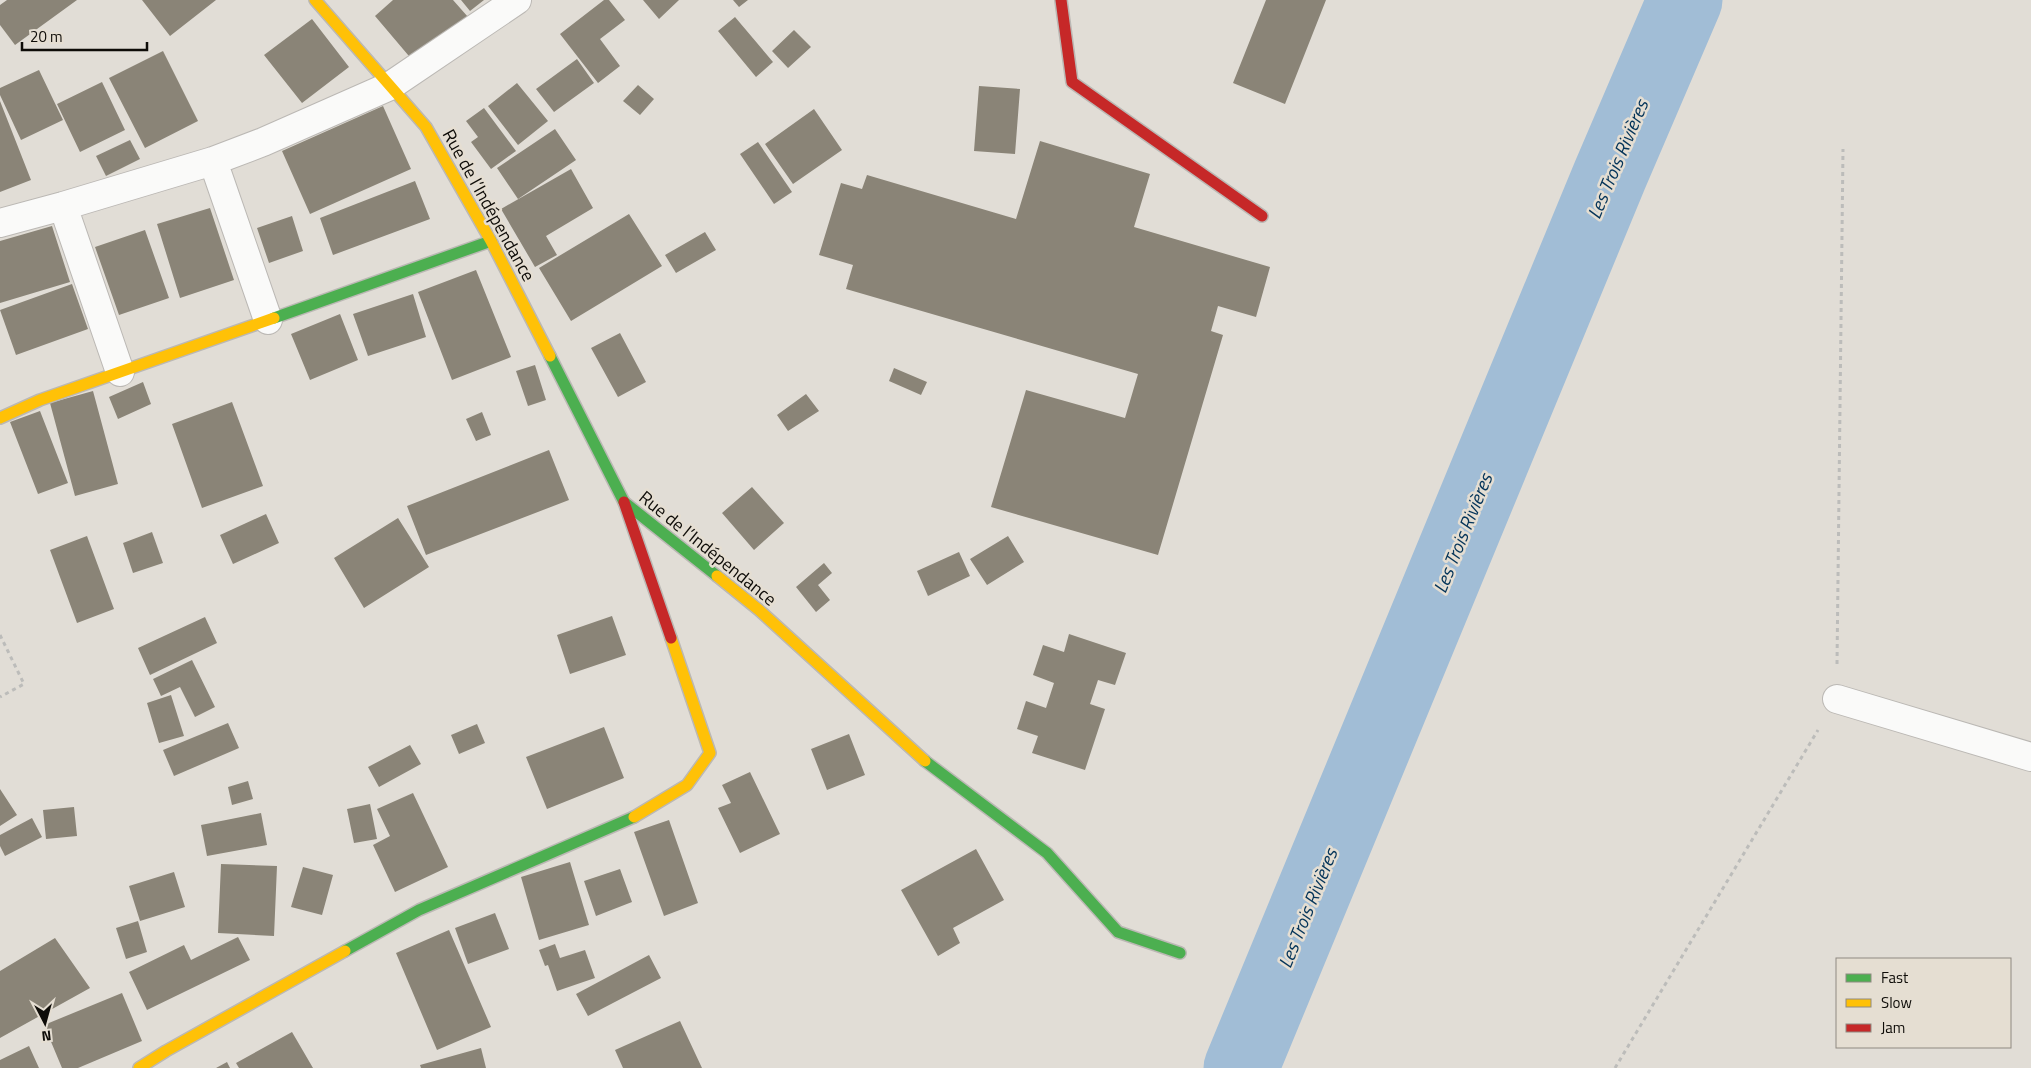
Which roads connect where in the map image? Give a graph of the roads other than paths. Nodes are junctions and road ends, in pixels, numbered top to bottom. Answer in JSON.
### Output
{"nodes":[{"id":1,"x":315,"y":0,"type":"edge"},
{"id":2,"x":517,"y":0,"type":"edge"},
{"id":3,"x":1061,"y":0,"type":"edge"},
{"id":4,"x":390,"y":86,"type":"junction"},
{"id":5,"x":213,"y":161,"type":"junction"},
{"id":6,"x":64,"y":206,"type":"junction"},
{"id":7,"x":1262,"y":216,"type":"dead end"},
{"id":8,"x":0,"y":222,"type":"edge"},
{"id":9,"x":491,"y":241,"type":"junction"},
{"id":10,"x":268,"y":320,"type":"junction"},
{"id":11,"x":120,"y":372,"type":"junction"},
{"id":12,"x":0,"y":418,"type":"edge"},
{"id":13,"x":624,"y":502,"type":"junction"},
{"id":14,"x":1837,"y":699,"type":"road end"},
{"id":15,"x":2031,"y":757,"type":"edge"},
{"id":16,"x":1180,"y":953,"type":"dead end"},
{"id":17,"x":139,"y":1068,"type":"edge"}],
"edges":[{"from":1,"to":4,"type":"street","name":"Rue de l’Indépendance"},
{"from":2,"to":4,"type":"street"},
{"from":3,"to":7,"type":"street"},
{"from":4,"to":5,"type":"street"},
{"from":4,"to":9,"type":"street","name":"Rue de l’Indépendance"},
{"from":5,"to":6,"type":"street"},
{"from":5,"to":10,"type":"street"},
{"from":6,"to":8,"type":"street"},
{"from":6,"to":11,"type":"street"},
{"from":9,"to":10,"type":"street"},
{"from":9,"to":13,"type":"street","name":"Rue de l’Indépendance"},
{"from":10,"to":11,"type":"street"},
{"from":11,"to":12,"type":"street"},
{"from":13,"to":16,"type":"street","name":"Rue de l’Indépendance"},
{"from":13,"to":17,"type":"street"},
{"from":14,"to":15,"type":"street"}]}
